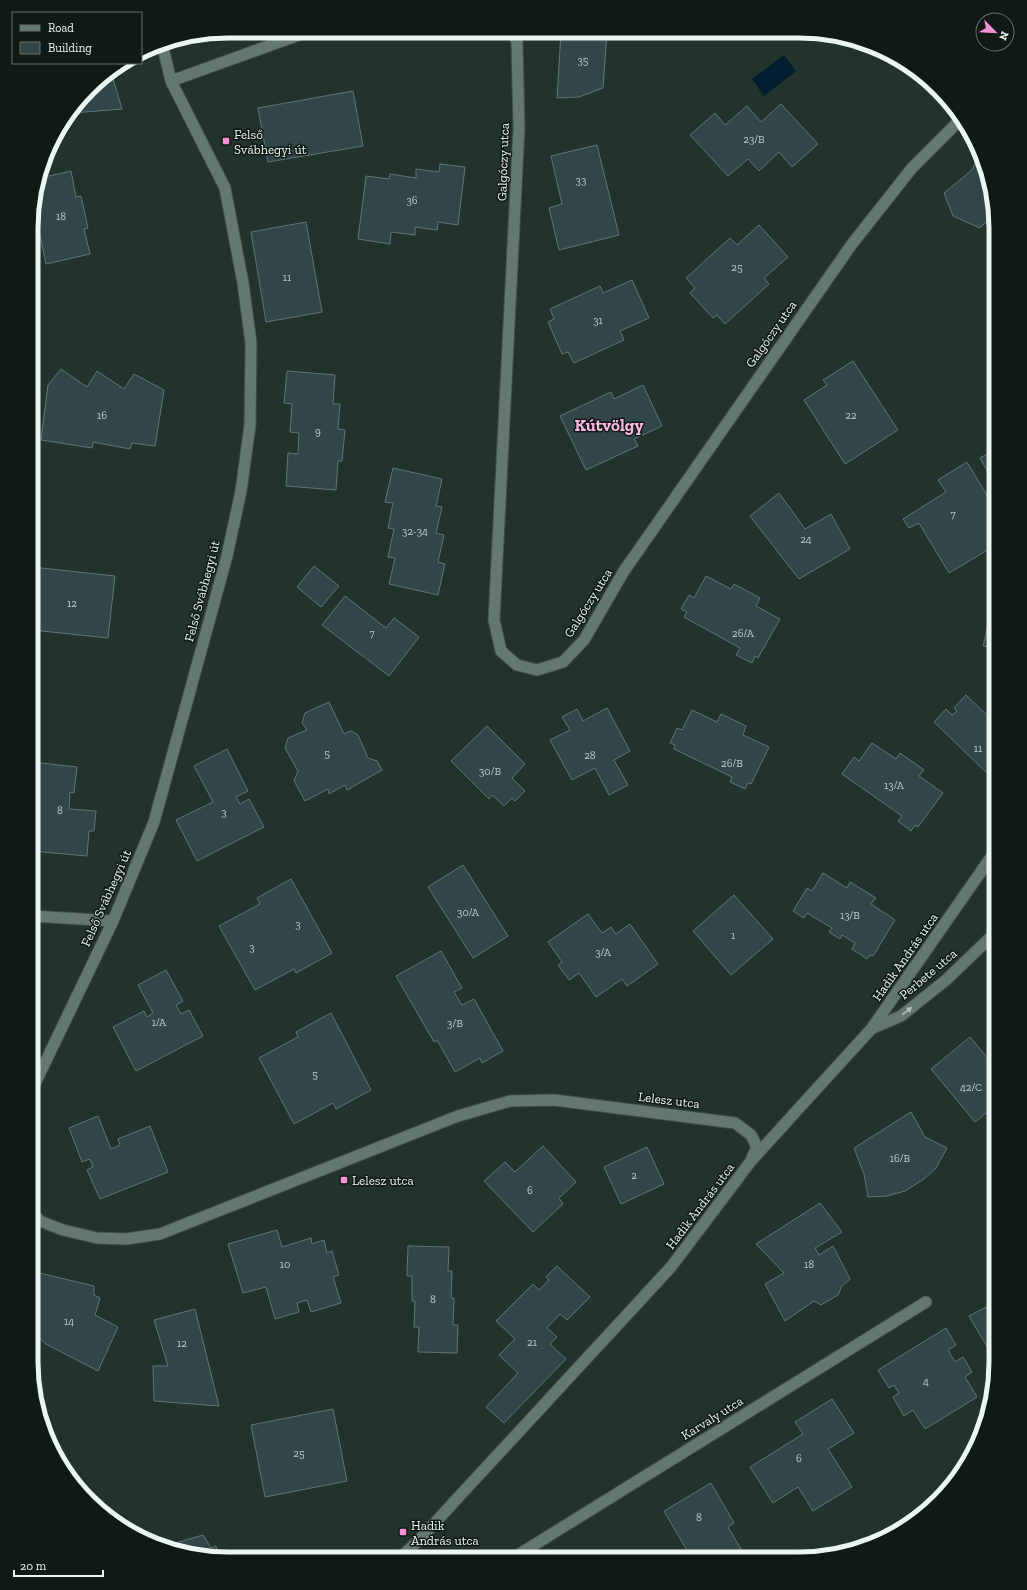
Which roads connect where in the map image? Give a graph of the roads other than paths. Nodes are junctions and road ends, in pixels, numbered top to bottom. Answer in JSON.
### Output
{"nodes":[{"id":1,"x":291,"y":38,"type":"edge"},
{"id":2,"x":515,"y":38,"type":"edge"},
{"id":3,"x":163,"y":49,"type":"edge"},
{"id":4,"x":171,"y":81,"type":"junction"},
{"id":5,"x":957,"y":123,"type":"edge"},
{"id":6,"x":989,"y":860,"type":"edge"},
{"id":7,"x":38,"y":916,"type":"edge"},
{"id":8,"x":113,"y":921,"type":"junction"},
{"id":9,"x":989,"y":939,"type":"edge"},
{"id":10,"x":872,"y":1028,"type":"junction"},
{"id":11,"x":38,"y":1077,"type":"edge"},
{"id":12,"x":751,"y":1161,"type":"junction"},
{"id":13,"x":38,"y":1219,"type":"edge"},
{"id":14,"x":926,"y":1302,"type":"dead end"},
{"id":15,"x":406,"y":1552,"type":"edge"},
{"id":16,"x":523,"y":1552,"type":"edge"}],
"edges":[{"from":1,"to":4,"type":"street"},
{"from":2,"to":5,"type":"street","name":"Galgóczy utca"},
{"from":3,"to":4,"type":"street"},
{"from":4,"to":8,"type":"street","name":"Felső Svábhegyi út"},
{"from":6,"to":10,"type":"street","name":"Hadik András utca"},
{"from":7,"to":8,"type":"street"},
{"from":8,"to":11,"type":"street","name":"Felső Svábhegyi út"},
{"from":10,"to":9,"type":"street","name":"Perbete utca","one_way":true},
{"from":10,"to":12,"type":"street","name":"Hadik András utca"},
{"from":12,"to":13,"type":"street","name":"Lelesz utca"},
{"from":12,"to":15,"type":"street","name":"Hadik András utca"},
{"from":14,"to":16,"type":"street","name":"Karvaly utca"}]}
